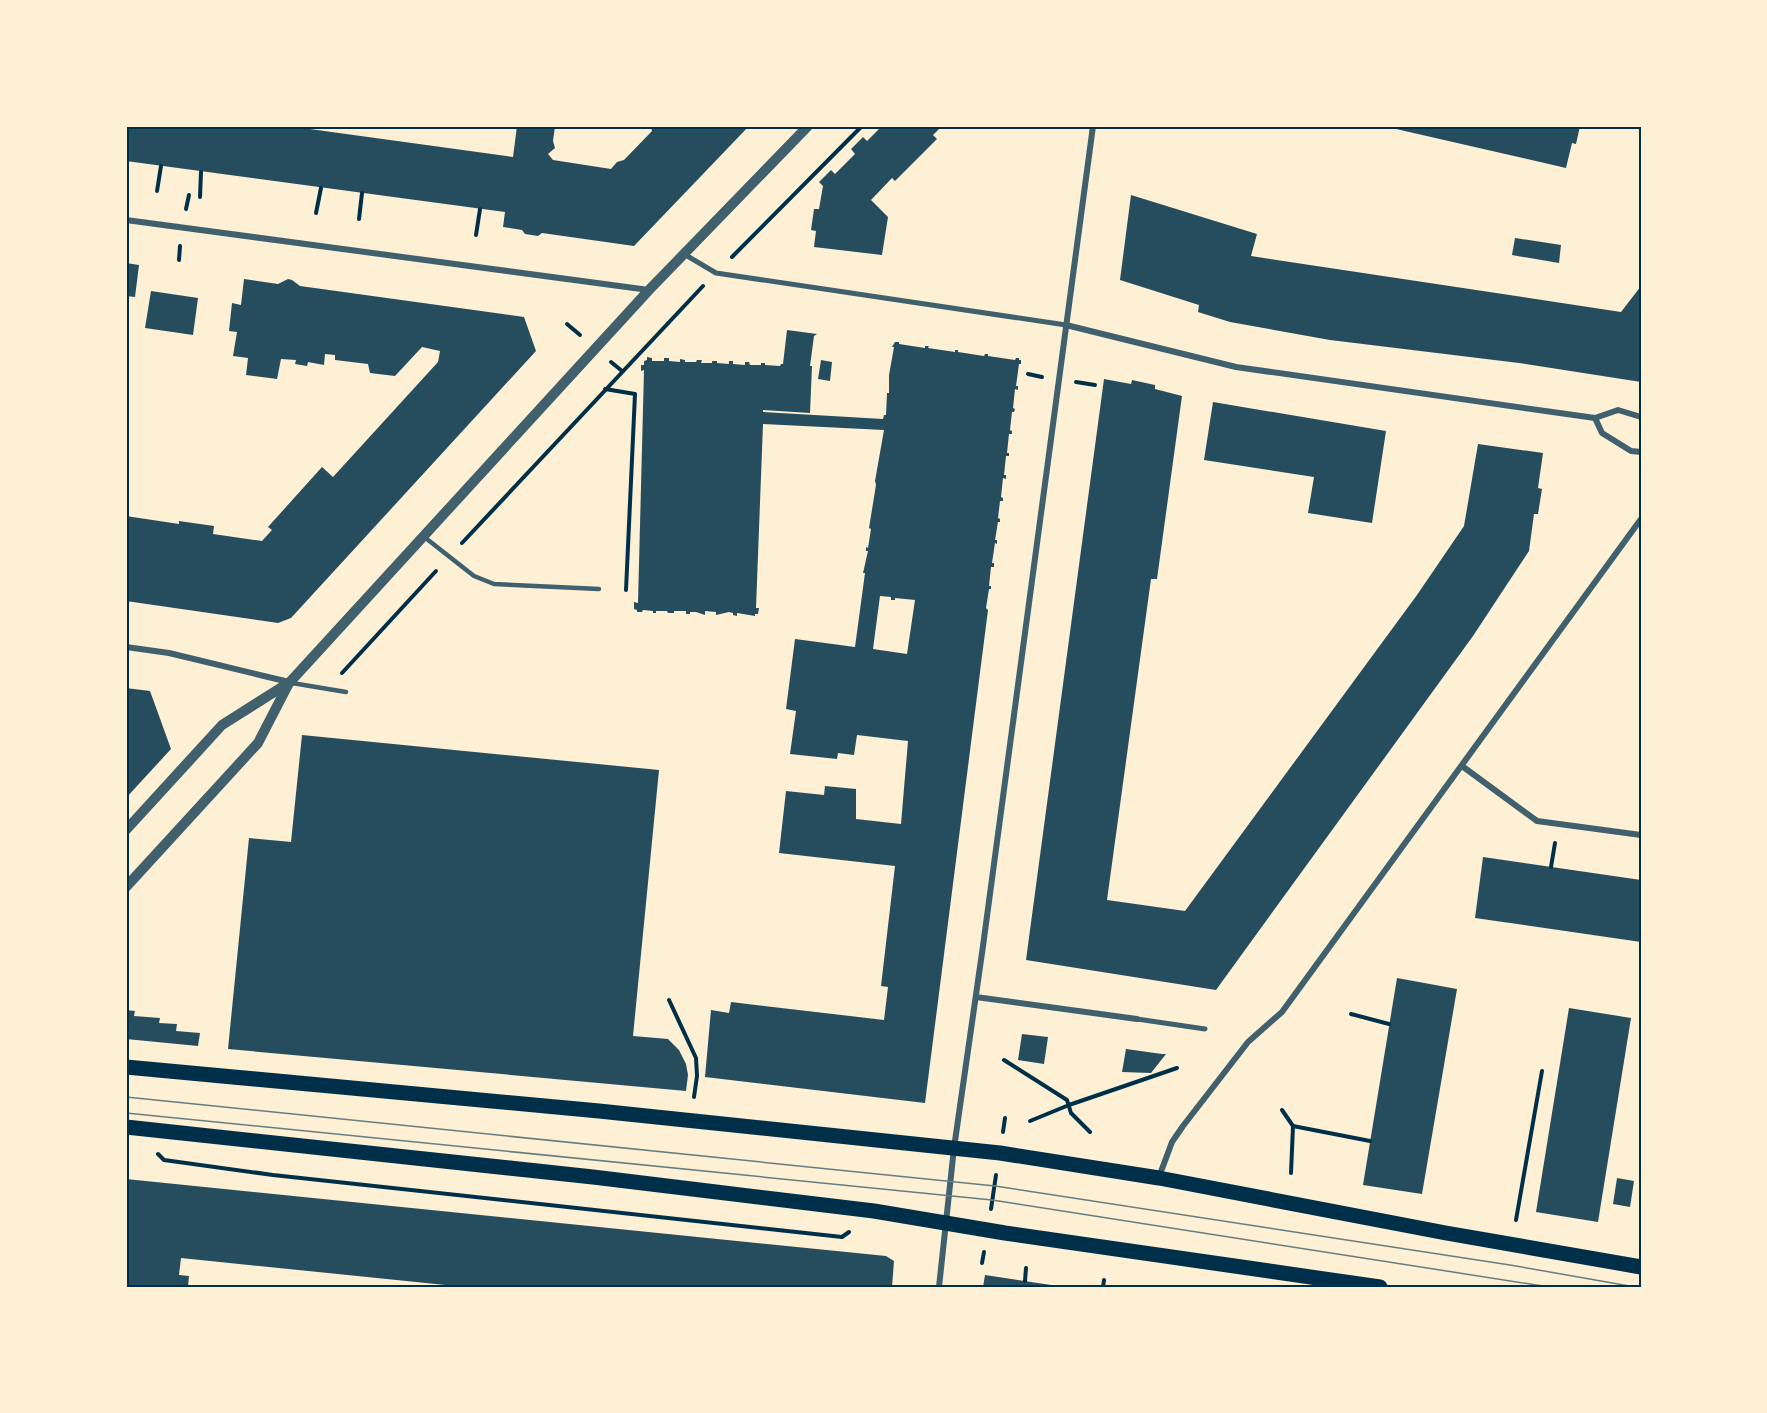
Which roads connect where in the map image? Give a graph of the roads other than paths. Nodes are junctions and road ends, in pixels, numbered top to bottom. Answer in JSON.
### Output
{"nodes":[{"id":1,"x":808,"y":126,"type":"edge"},
{"id":2,"x":1093,"y":126,"type":"edge"},
{"id":3,"x":126,"y":220,"type":"edge"},
{"id":4,"x":684,"y":254,"type":"junction"},
{"id":5,"x":649,"y":290,"type":"junction"},
{"id":6,"x":1066,"y":325,"type":"junction"},
{"id":7,"x":1641,"y":417,"type":"edge"},
{"id":8,"x":1595,"y":418,"type":"junction"},
{"id":9,"x":1641,"y":452,"type":"edge"},
{"id":10,"x":1641,"y":519,"type":"edge"},
{"id":11,"x":423,"y":537,"type":"junction"},
{"id":12,"x":599,"y":590,"type":"dead end"},
{"id":13,"x":126,"y":647,"type":"edge"},
{"id":14,"x":290,"y":682,"type":"junction"},
{"id":15,"x":346,"y":692,"type":"dead end"},
{"id":16,"x":1462,"y":766,"type":"junction"},
{"id":17,"x":126,"y":830,"type":"edge"},
{"id":18,"x":1641,"y":836,"type":"edge"},
{"id":19,"x":126,"y":887,"type":"edge"},
{"id":20,"x":976,"y":997,"type":"junction"},
{"id":21,"x":1137,"y":1019,"type":"joint"},
{"id":22,"x":1205,"y":1029,"type":"dead end"},
{"id":23,"x":126,"y":1067,"type":"edge"},
{"id":24,"x":131,"y":1127,"type":"edge"},
{"id":25,"x":954,"y":1148,"type":"junction"},
{"id":26,"x":1159,"y":1178,"type":"junction"},
{"id":27,"x":945,"y":1223,"type":"junction"},
{"id":28,"x":1641,"y":1267,"type":"edge"},
{"id":29,"x":939,"y":1287,"type":"edge"},
{"id":30,"x":1380,"y":1287,"type":"edge"}],
"edges":[{"from":1,"to":4,"type":"street"},
{"from":2,"to":6,"type":"street"},
{"from":3,"to":5,"type":"street"},
{"from":4,"to":5,"type":"street"},
{"from":4,"to":6,"type":"street"},
{"from":5,"to":11,"type":"street"},
{"from":6,"to":8,"type":"street"},
{"from":6,"to":20,"type":"street"},
{"from":7,"to":8,"type":"street"},
{"from":8,"to":9,"type":"street"},
{"from":10,"to":16,"type":"street"},
{"from":11,"to":12,"type":"lane"},
{"from":11,"to":14,"type":"street"},
{"from":13,"to":14,"type":"street"},
{"from":14,"to":15,"type":"lane"},
{"from":14,"to":17,"type":"street"},
{"from":14,"to":19,"type":"street"},
{"from":16,"to":18,"type":"street"},
{"from":16,"to":26,"type":"street"},
{"from":20,"to":21,"type":"street"},
{"from":20,"to":25,"type":"street"},
{"from":21,"to":22,"type":"street"},
{"from":23,"to":25,"type":"main road"},
{"from":24,"to":27,"type":"main road"},
{"from":25,"to":26,"type":"main road"},
{"from":25,"to":27,"type":"street"},
{"from":26,"to":28,"type":"main road"},
{"from":27,"to":29,"type":"street"},
{"from":27,"to":30,"type":"main road"}]}
